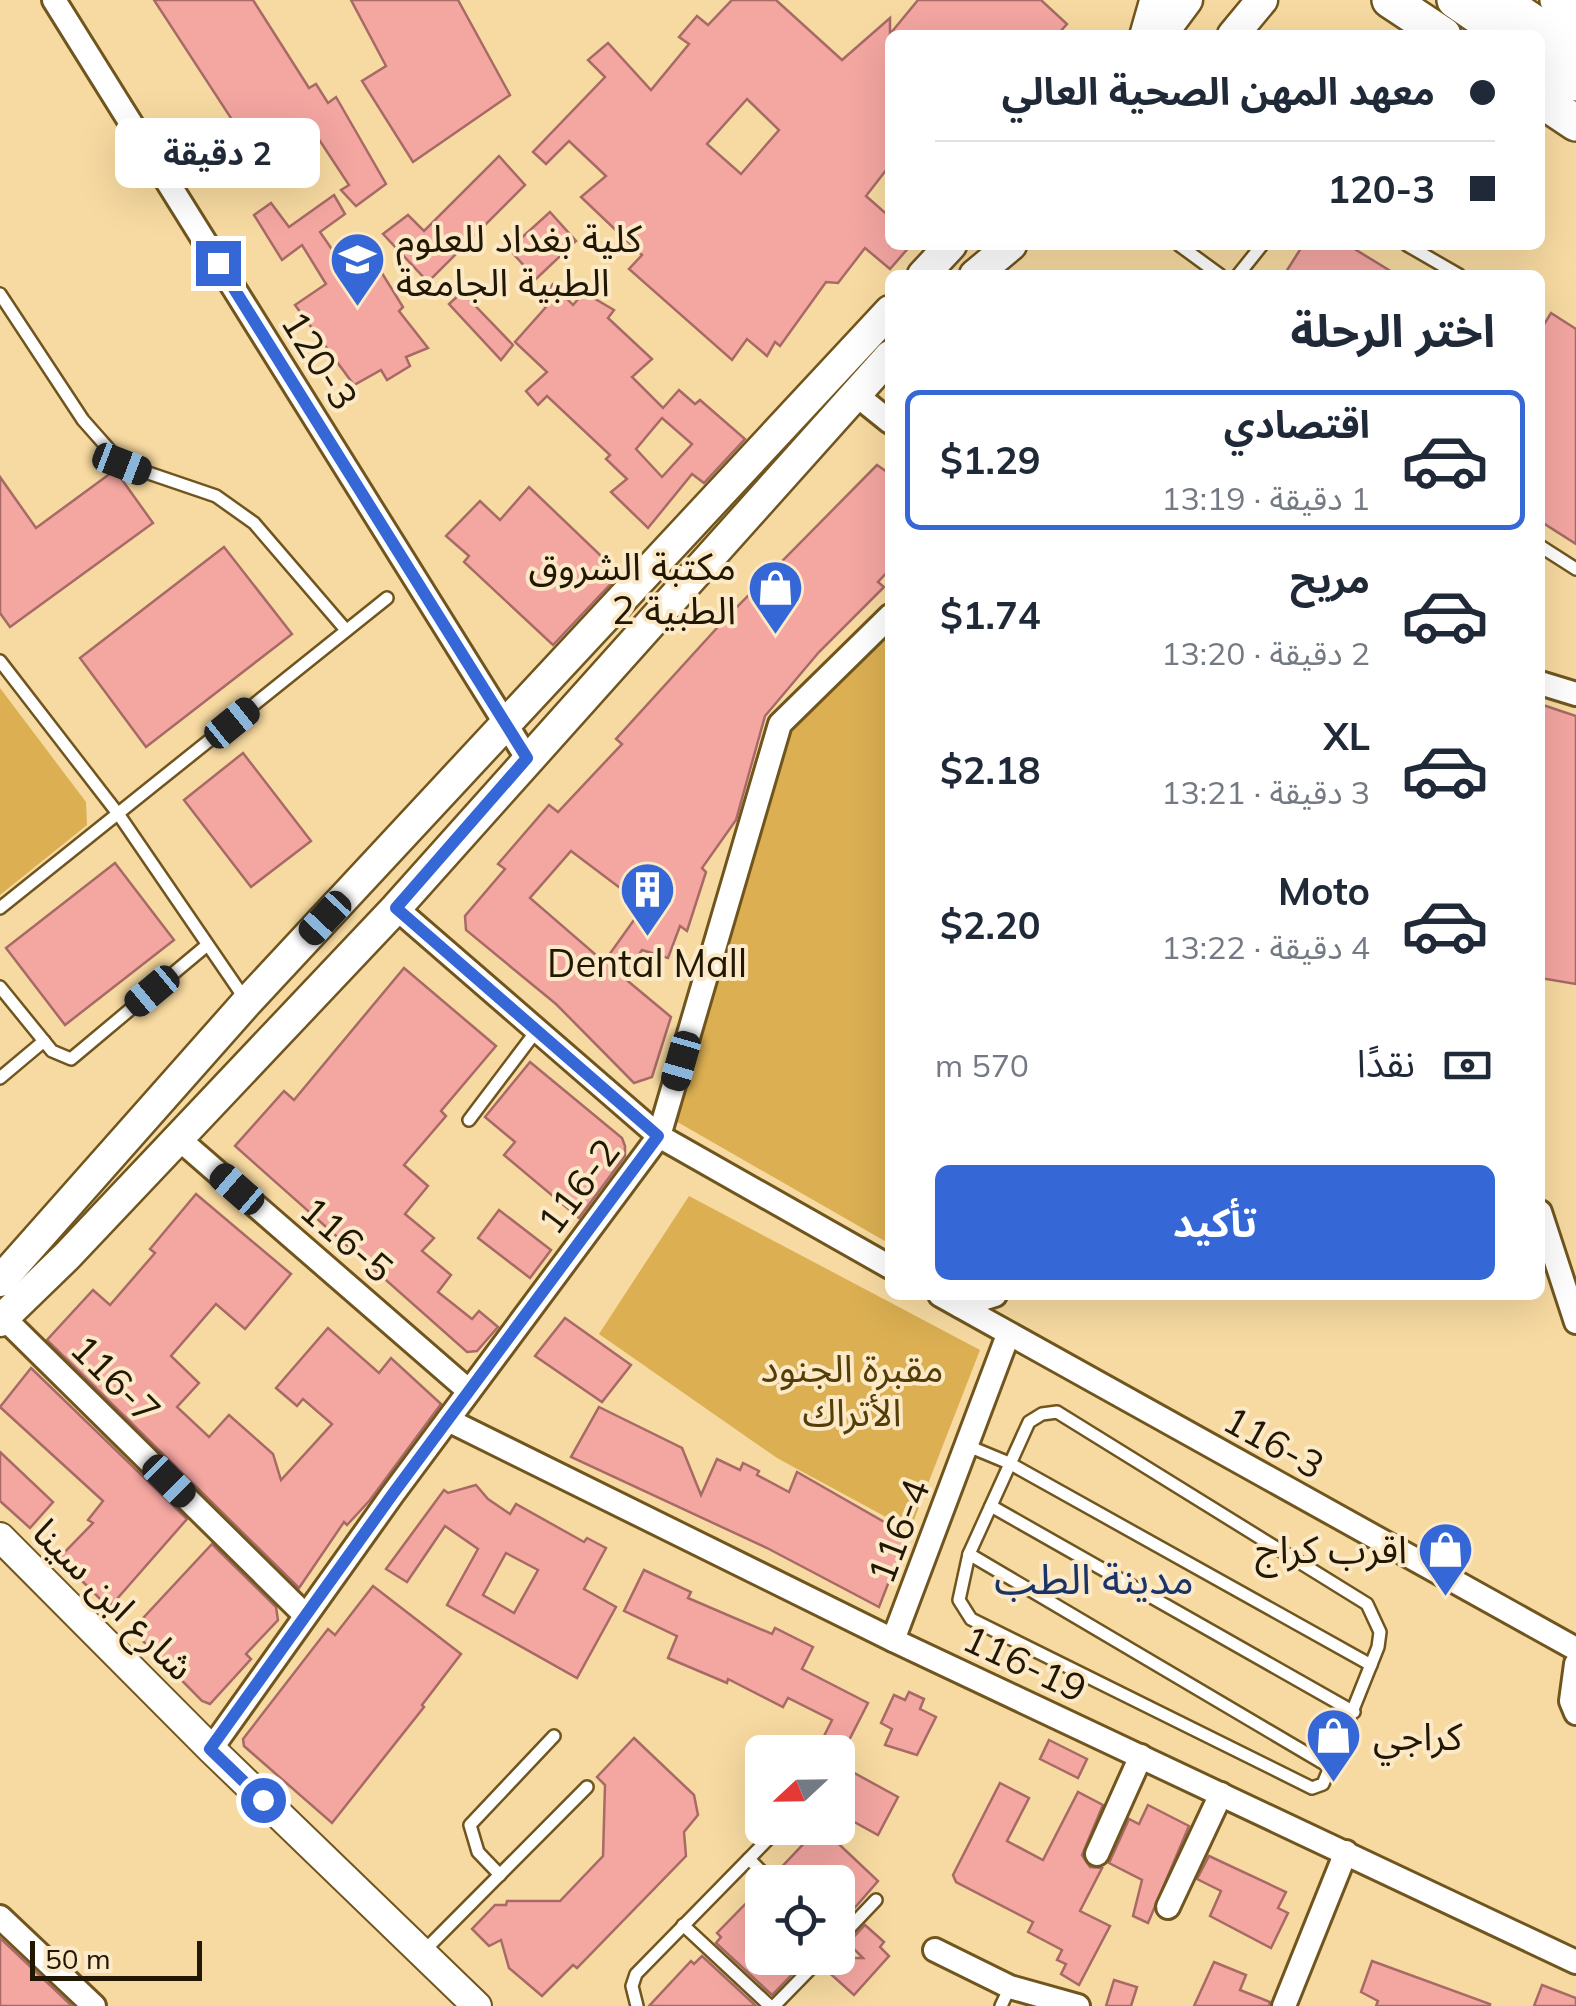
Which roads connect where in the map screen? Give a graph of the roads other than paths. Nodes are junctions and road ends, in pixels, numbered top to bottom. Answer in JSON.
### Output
{"nodes":[{"id":1,"x":54,"y":0,"type":"edge"},
{"id":2,"x":1158,"y":0,"type":"edge"},
{"id":3,"x":1188,"y":0,"type":"edge"},
{"id":4,"x":1262,"y":0,"type":"edge"},
{"id":5,"x":1390,"y":0,"type":"edge"},
{"id":6,"x":1455,"y":0,"type":"edge"},
{"id":7,"x":1500,"y":0,"type":"edge"},
{"id":8,"x":1558,"y":0,"type":"edge"},
{"id":9,"x":1576,"y":13,"type":"edge"},
{"id":10,"x":1149,"y":30,"type":"edge"},
{"id":11,"x":1165,"y":30,"type":"edge"},
{"id":12,"x":1237,"y":30,"type":"edge"},
{"id":13,"x":1435,"y":30,"type":"edge"},
{"id":14,"x":1499,"y":30,"type":"edge"},
{"id":15,"x":1544,"y":30,"type":"edge"},
{"id":16,"x":1545,"y":31,"type":"edge"},
{"id":17,"x":1576,"y":52,"type":"edge"},
{"id":18,"x":1545,"y":61,"type":"edge"},
{"id":19,"x":1576,"y":83,"type":"edge"},
{"id":20,"x":1545,"y":102,"type":"edge"},
{"id":21,"x":1545,"y":115,"type":"edge"},
{"id":22,"x":1576,"y":123,"type":"edge"},
{"id":23,"x":1576,"y":141,"type":"edge"},
{"id":24,"x":946,"y":250,"type":"edge"},
{"id":25,"x":1005,"y":250,"type":"edge"},
{"id":26,"x":1185,"y":250,"type":"edge"},
{"id":27,"x":1258,"y":250,"type":"edge"},
{"id":28,"x":1416,"y":250,"type":"edge"},
{"id":29,"x":928,"y":270,"type":"edge"},
{"id":30,"x":981,"y":270,"type":"edge"},
{"id":31,"x":1213,"y":270,"type":"edge"},
{"id":32,"x":1242,"y":270,"type":"edge"},
{"id":33,"x":1450,"y":270,"type":"edge"},
{"id":34,"x":0,"y":294,"type":"edge"},
{"id":35,"x":885,"y":316,"type":"edge"},
{"id":36,"x":885,"y":361,"type":"edge"},
{"id":37,"x":854,"y":393,"type":"junction"},
{"id":38,"x":885,"y":418,"type":"edge"},
{"id":39,"x":1545,"y":549,"type":"edge"},
{"id":40,"x":1576,"y":569,"type":"edge"},
{"id":41,"x":386,"y":598,"type":"dead end"},
{"id":42,"x":885,"y":621,"type":"edge"},
{"id":43,"x":346,"y":630,"type":"junction"},
{"id":44,"x":0,"y":662,"type":"edge"},
{"id":45,"x":1545,"y":684,"type":"edge"},
{"id":46,"x":1576,"y":694,"type":"edge"},
{"id":47,"x":506,"y":724,"type":"junction"},
{"id":48,"x":527,"y":758,"type":"junction"},
{"id":49,"x":119,"y":815,"type":"junction"},
{"id":50,"x":0,"y":908,"type":"edge"},
{"id":51,"x":396,"y":908,"type":"junction"},
{"id":52,"x":206,"y":946,"type":"junction"},
{"id":53,"x":0,"y":988,"type":"edge"},
{"id":54,"x":247,"y":1002,"type":"junction"},
{"id":55,"x":537,"y":1030,"type":"junction"},
{"id":56,"x":44,"y":1042,"type":"junction"},
{"id":57,"x":0,"y":1078,"type":"edge"},
{"id":58,"x":469,"y":1120,"type":"dead end"},
{"id":59,"x":658,"y":1136,"type":"junction"},
{"id":60,"x":179,"y":1139,"type":"junction"},
{"id":61,"x":1545,"y":1227,"type":"edge"},
{"id":62,"x":885,"y":1264,"type":"edge"},
{"id":63,"x":950,"y":1301,"type":"edge"},
{"id":64,"x":4,"y":1311,"type":"edge"},
{"id":65,"x":1576,"y":1322,"type":"edge"},
{"id":66,"x":1008,"y":1335,"type":"junction"},
{"id":67,"x":469,"y":1391,"type":"junction"},
{"id":68,"x":448,"y":1420,"type":"junction"},
{"id":69,"x":968,"y":1446,"type":"junction"},
{"id":70,"x":1009,"y":1462,"type":"junction"},
{"id":71,"x":992,"y":1506,"type":"junction"},
{"id":72,"x":0,"y":1538,"type":"edge"},
{"id":73,"x":969,"y":1554,"type":"junction"},
{"id":74,"x":305,"y":1615,"type":"junction"},
{"id":75,"x":894,"y":1640,"type":"junction"},
{"id":76,"x":1576,"y":1649,"type":"edge"},
{"id":77,"x":1576,"y":1664,"type":"edge"},
{"id":78,"x":1371,"y":1665,"type":"junction"},
{"id":79,"x":1354,"y":1712,"type":"junction"},
{"id":80,"x":1576,"y":1714,"type":"edge"},
{"id":81,"x":554,"y":1736,"type":"dead end"},
{"id":82,"x":210,"y":1749,"type":"junction"},
{"id":83,"x":1142,"y":1756,"type":"junction"},
{"id":84,"x":1330,"y":1767,"type":"junction"},
{"id":85,"x":587,"y":1788,"type":"dead end"},
{"id":86,"x":1221,"y":1794,"type":"junction"},
{"id":87,"x":762,"y":1845,"type":"edge"},
{"id":88,"x":1346,"y":1852,"type":"junction"},
{"id":89,"x":1097,"y":1854,"type":"dead end"},
{"id":90,"x":749,"y":1858,"type":"junction"},
{"id":91,"x":756,"y":1865,"type":"edge"},
{"id":92,"x":500,"y":1874,"type":"junction"},
{"id":93,"x":876,"y":1900,"type":"dead end"},
{"id":94,"x":1168,"y":1908,"type":"dead end"},
{"id":95,"x":0,"y":1917,"type":"edge"},
{"id":96,"x":855,"y":1922,"type":"edge"},
{"id":97,"x":684,"y":1925,"type":"junction"},
{"id":98,"x":935,"y":1950,"type":"dead end"},
{"id":99,"x":421,"y":1954,"type":"junction"},
{"id":100,"x":1576,"y":1962,"type":"edge"},
{"id":101,"x":804,"y":1975,"type":"edge"},
{"id":102,"x":1006,"y":1997,"type":"edge"},
{"id":103,"x":94,"y":2006,"type":"edge"},
{"id":104,"x":476,"y":2006,"type":"edge"},
{"id":105,"x":637,"y":2006,"type":"edge"},
{"id":106,"x":772,"y":2006,"type":"edge"},
{"id":107,"x":1078,"y":2006,"type":"edge"},
{"id":108,"x":1284,"y":2006,"type":"edge"}],
"edges":[{"from":1,"to":47,"type":"street","name":"120-3"},
{"from":2,"to":10,"type":"main road"},
{"from":3,"to":11,"type":"main road"},
{"from":4,"to":12,"type":"main road"},
{"from":5,"to":13,"type":"main road"},
{"from":6,"to":14,"type":"main road"},
{"from":7,"to":15,"type":"main road"},
{"from":8,"to":9,"type":"main road"},
{"from":16,"to":17,"type":"main road"},
{"from":18,"to":19,"type":"main road"},
{"from":20,"to":22,"type":"main road"},
{"from":21,"to":23,"type":"street"},
{"from":24,"to":29,"type":"main road"},
{"from":25,"to":30,"type":"main road"},
{"from":26,"to":31,"type":"lane"},
{"from":27,"to":32,"type":"lane"},
{"from":28,"to":33,"type":"lane"},
{"from":34,"to":43,"type":"lane"},
{"from":35,"to":47,"type":"main road"},
{"from":36,"to":37,"type":"main road"},
{"from":37,"to":38,"type":"street"},
{"from":37,"to":48,"type":"main road"},
{"from":39,"to":40,"type":"lane"},
{"from":41,"to":43,"type":"lane"},
{"from":42,"to":59,"type":"street","name":"116-2"},
{"from":43,"to":49,"type":"lane"},
{"from":44,"to":49,"type":"lane"},
{"from":45,"to":46,"type":"street"},
{"from":47,"to":48,"type":"street","name":"120-3"},
{"from":47,"to":54,"type":"main road"},
{"from":48,"to":51,"type":"main road"},
{"from":49,"to":50,"type":"lane"},
{"from":49,"to":52,"type":"lane"},
{"from":51,"to":55,"type":"street"},
{"from":51,"to":60,"type":"main road"},
{"from":52,"to":54,"type":"lane"},
{"from":52,"to":56,"type":"lane"},
{"from":53,"to":56,"type":"lane"},
{"from":54,"to":64,"type":"main road"},
{"from":55,"to":58,"type":"lane"},
{"from":55,"to":59,"type":"street"},
{"from":56,"to":57,"type":"lane"},
{"from":59,"to":62,"type":"street"},
{"from":59,"to":67,"type":"street","name":"116-2"},
{"from":60,"to":64,"type":"main road"},
{"from":60,"to":67,"type":"street","name":"116-5"},
{"from":61,"to":65,"type":"street"},
{"from":63,"to":66,"type":"street","name":"116-3"},
{"from":64,"to":74,"type":"street","name":"116-7"},
{"from":66,"to":69,"type":"street","name":"116-4"},
{"from":66,"to":76,"type":"street","name":"116-3"},
{"from":67,"to":68,"type":"street","name":"116-2"},
{"from":68,"to":74,"type":"street","name":"116-2"},
{"from":68,"to":75,"type":"street","name":"116-19"},
{"from":69,"to":70,"type":"lane"},
{"from":69,"to":75,"type":"street","name":"116-4"},
{"from":70,"to":71,"type":"lane"},
{"from":70,"to":78,"type":"lane"},
{"from":70,"to":78,"type":"lane"},
{"from":71,"to":73,"type":"lane"},
{"from":71,"to":79,"type":"lane"},
{"from":72,"to":82,"type":"street","name":"شارع ابن سينا"},
{"from":73,"to":84,"type":"lane"},
{"from":73,"to":84,"type":"lane"},
{"from":74,"to":82,"type":"street","name":"116-2"},
{"from":75,"to":83,"type":"street","name":"116-19"},
{"from":77,"to":80,"type":"street"},
{"from":78,"to":79,"type":"lane"},
{"from":79,"to":84,"type":"lane"},
{"from":81,"to":92,"type":"lane"},
{"from":82,"to":99,"type":"street","name":"شارع ابن سينا"},
{"from":83,"to":86,"type":"street","name":"116-19"},
{"from":83,"to":89,"type":"street"},
{"from":85,"to":92,"type":"lane"},
{"from":86,"to":88,"type":"street","name":"116-19"},
{"from":86,"to":94,"type":"street"},
{"from":87,"to":90,"type":"lane"},
{"from":88,"to":100,"type":"street","name":"116-19"},
{"from":88,"to":108,"type":"street"},
{"from":90,"to":91,"type":"lane"},
{"from":90,"to":97,"type":"lane"},
{"from":92,"to":99,"type":"lane"},
{"from":93,"to":96,"type":"lane"},
{"from":95,"to":103,"type":"street"},
{"from":97,"to":105,"type":"lane"},
{"from":97,"to":106,"type":"lane"},
{"from":98,"to":102,"type":"street"},
{"from":99,"to":104,"type":"street","name":"شارع ابن سينا"},
{"from":101,"to":106,"type":"lane"},
{"from":102,"to":107,"type":"street"}]}
